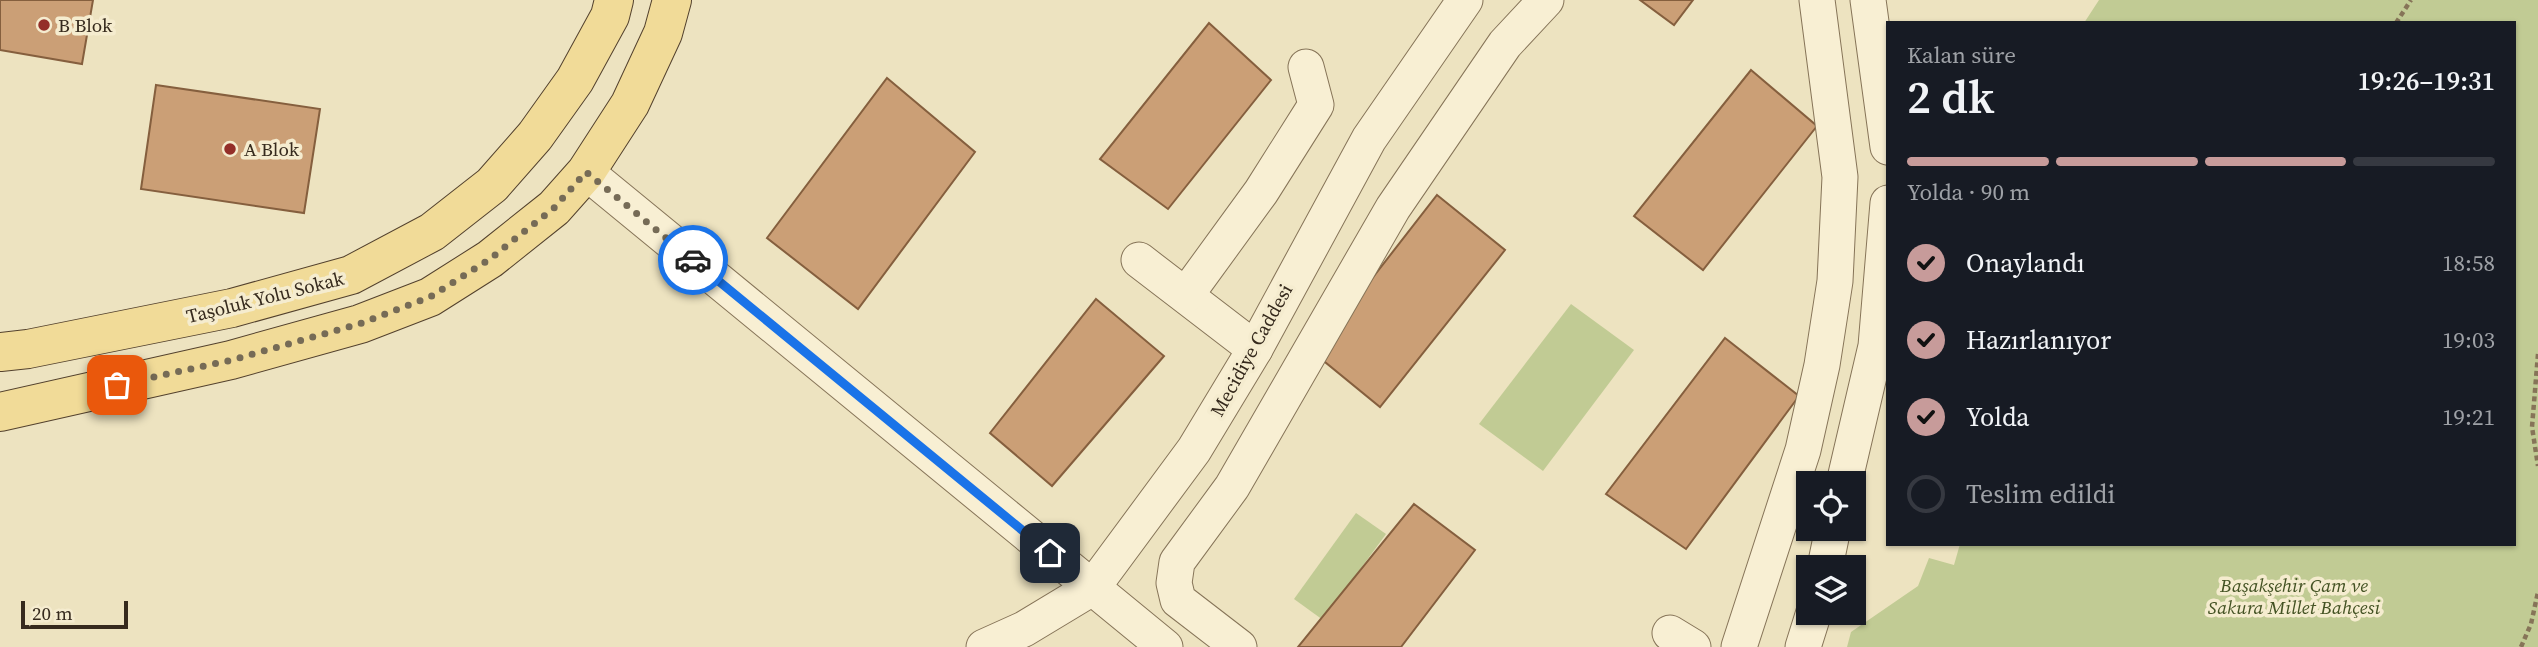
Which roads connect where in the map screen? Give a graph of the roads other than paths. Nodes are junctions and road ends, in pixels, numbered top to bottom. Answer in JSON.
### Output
{"nodes":[{"id":1,"x":614,"y":0,"type":"edge"},
{"id":2,"x":672,"y":0,"type":"edge"},
{"id":3,"x":1465,"y":0,"type":"edge"},
{"id":4,"x":1546,"y":0,"type":"edge"},
{"id":5,"x":1817,"y":0,"type":"edge"},
{"id":6,"x":1868,"y":0,"type":"edge"},
{"id":7,"x":1306,"y":67,"type":"dead end"},
{"id":8,"x":1886,"y":132,"type":"edge"},
{"id":9,"x":586,"y":172,"type":"junction"},
{"id":10,"x":1886,"y":227,"type":"edge"},
{"id":11,"x":1139,"y":260,"type":"dead end"},
{"id":12,"x":1186,"y":295,"type":"junction"},
{"id":13,"x":1255,"y":349,"type":"junction"},
{"id":14,"x":0,"y":352,"type":"edge"},
{"id":15,"x":0,"y":411,"type":"edge"},
{"id":16,"x":1847,"y":471,"type":"edge"},
{"id":17,"x":1092,"y":588,"type":"junction"},
{"id":18,"x":1810,"y":625,"type":"edge"},
{"id":19,"x":984,"y":647,"type":"edge"},
{"id":20,"x":1165,"y":647,"type":"edge"},
{"id":21,"x":1239,"y":647,"type":"edge"},
{"id":22,"x":1739,"y":647,"type":"edge"},
{"id":23,"x":1803,"y":647,"type":"edge"}],
"edges":[{"from":1,"to":14,"type":"main road","name":"Taşoluk Yolu Sokak"},
{"from":2,"to":9,"type":"main road"},
{"from":3,"to":13,"type":"street","name":"Mecidiye Caddesi"},
{"from":4,"to":21,"type":"street"},
{"from":5,"to":22,"type":"street"},
{"from":6,"to":8,"type":"street"},
{"from":7,"to":12,"type":"street"},
{"from":9,"to":15,"type":"main road"},
{"from":9,"to":17,"type":"street"},
{"from":10,"to":16,"type":"street"},
{"from":11,"to":12,"type":"street"},
{"from":12,"to":13,"type":"street"},
{"from":13,"to":17,"type":"street","name":"Mecidiye Caddesi"},
{"from":17,"to":19,"type":"street","name":"Mecidiye Caddesi"},
{"from":17,"to":20,"type":"street"},
{"from":18,"to":23,"type":"street"}]}
